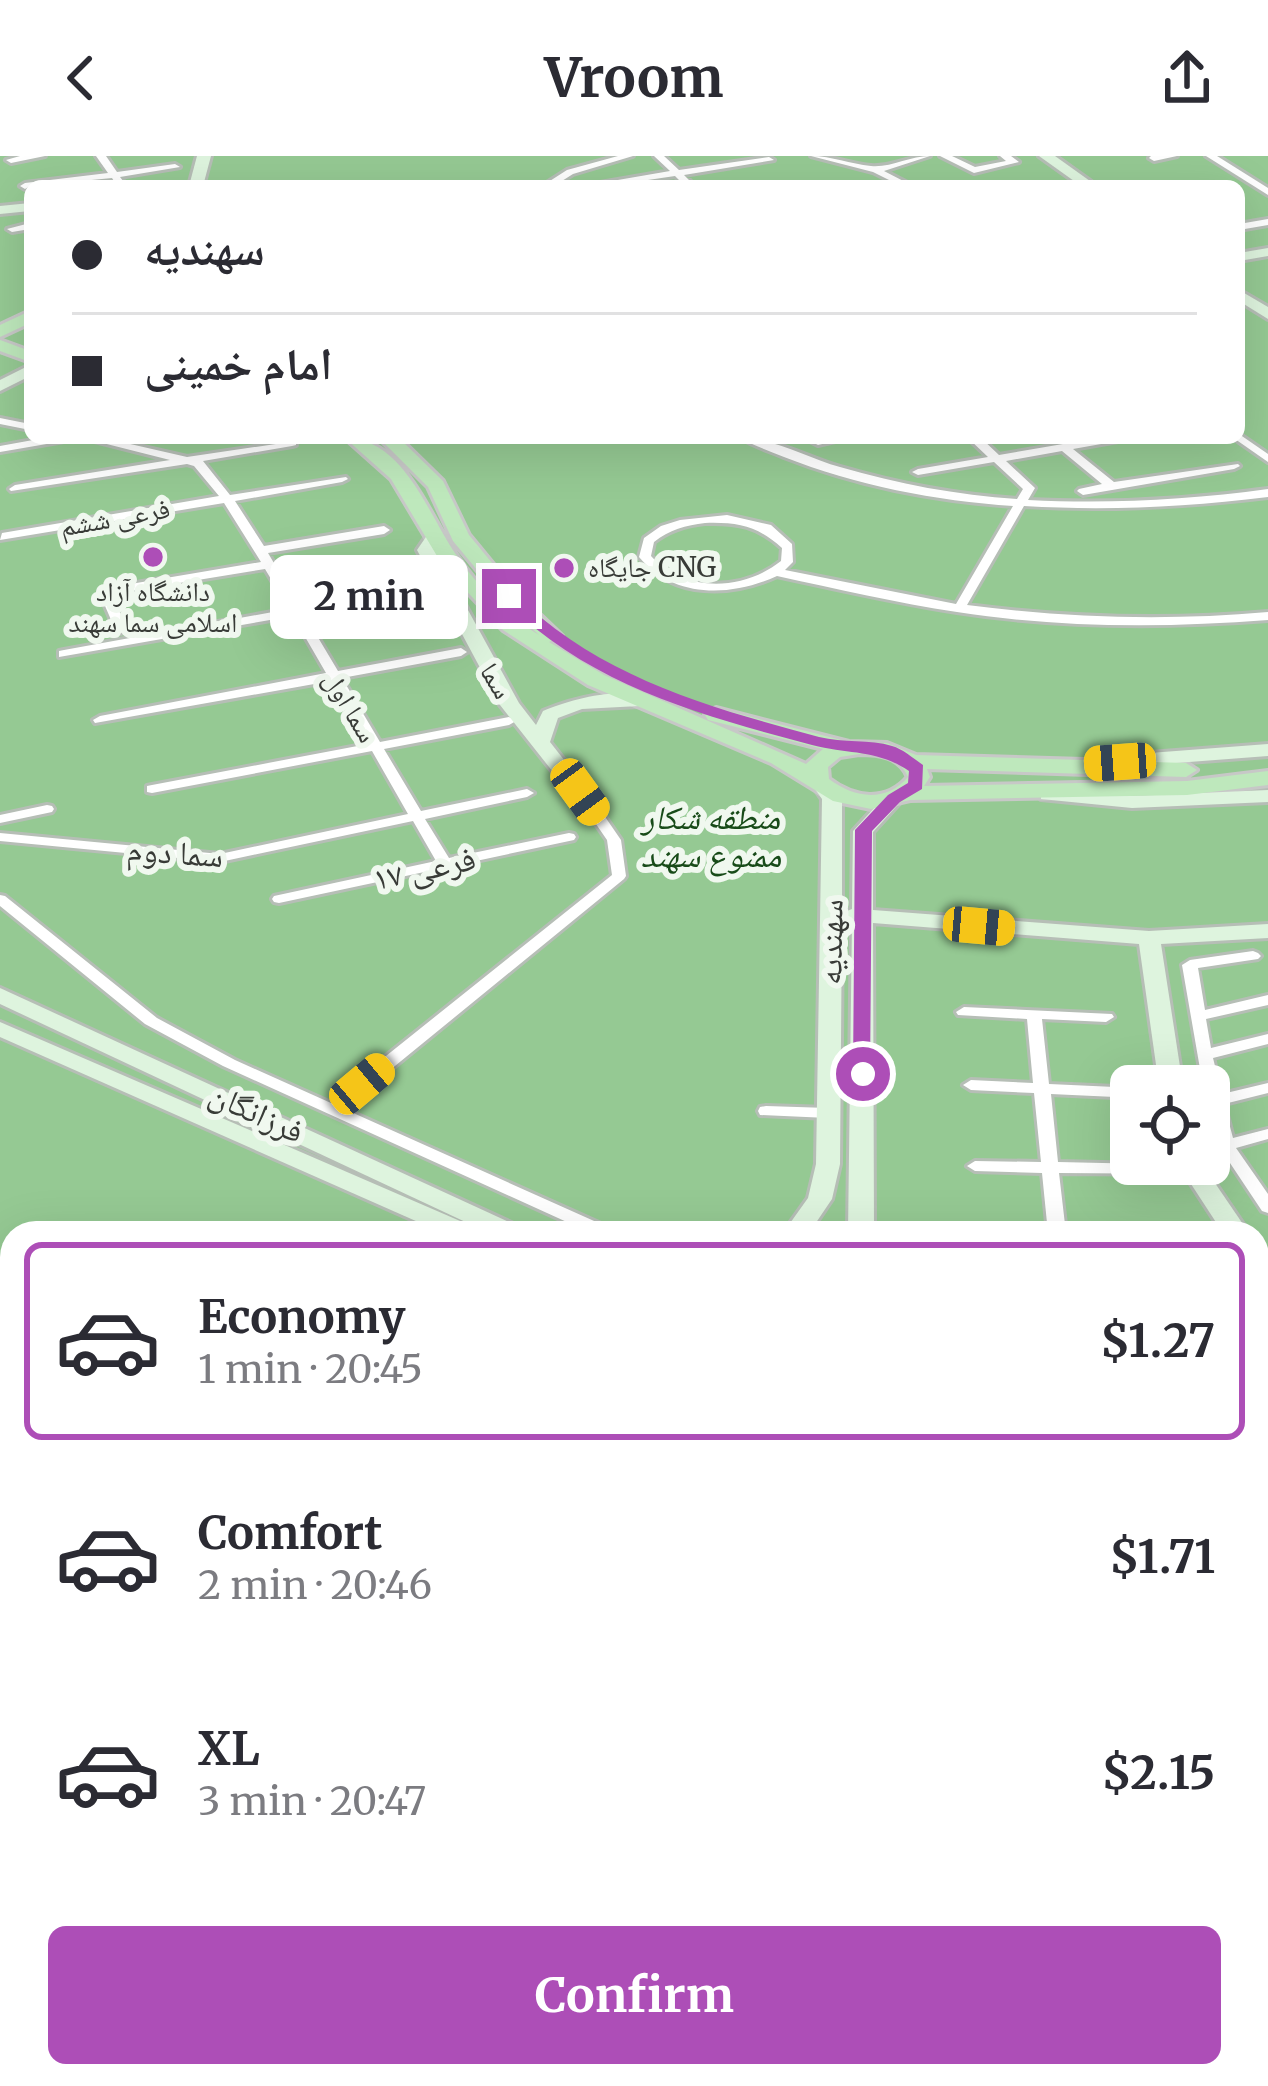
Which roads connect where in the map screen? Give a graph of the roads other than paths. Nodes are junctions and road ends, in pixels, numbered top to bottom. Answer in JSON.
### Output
{"nodes":[{"id":1,"x":40,"y":156,"type":"edge"},
{"id":2,"x":101,"y":156,"type":"edge"},
{"id":3,"x":628,"y":156,"type":"edge"},
{"id":4,"x":659,"y":156,"type":"edge"},
{"id":5,"x":816,"y":156,"type":"edge"},
{"id":6,"x":925,"y":156,"type":"edge"},
{"id":7,"x":945,"y":156,"type":"edge"},
{"id":8,"x":1005,"y":156,"type":"edge"},
{"id":9,"x":1046,"y":156,"type":"edge"},
{"id":10,"x":1055,"y":156,"type":"edge"},
{"id":11,"x":1172,"y":156,"type":"edge"},
{"id":12,"x":1211,"y":156,"type":"edge"},
{"id":13,"x":607,"y":158,"type":"edge"},
{"id":14,"x":1154,"y":158,"type":"edge"},
{"id":15,"x":11,"y":160,"type":"dead end"},
{"id":16,"x":770,"y":160,"type":"dead end"},
{"id":17,"x":175,"y":167,"type":"dead end"},
{"id":18,"x":876,"y":170,"type":"junction"},
{"id":19,"x":676,"y":172,"type":"junction"},
{"id":20,"x":114,"y":175,"type":"junction"},
{"id":21,"x":74,"y":180,"type":"edge"},
{"id":22,"x":118,"y":180,"type":"edge"},
{"id":23,"x":557,"y":180,"type":"edge"},
{"id":24,"x":626,"y":180,"type":"edge"},
{"id":25,"x":684,"y":180,"type":"edge"},
{"id":26,"x":896,"y":180,"type":"edge"},
{"id":27,"x":1085,"y":180,"type":"edge"},
{"id":28,"x":1087,"y":180,"type":"edge"},
{"id":29,"x":1268,"y":181,"type":"edge"},
{"id":30,"x":1254,"y":183,"type":"junction"},
{"id":31,"x":1245,"y":184,"type":"edge"},
{"id":32,"x":1268,"y":192,"type":"edge"},
{"id":33,"x":24,"y":227,"type":"edge"},
{"id":34,"x":12,"y":229,"type":"dead end"},
{"id":35,"x":14,"y":352,"type":"edge"},
{"id":36,"x":0,"y":372,"type":"edge"},
{"id":37,"x":118,"y":444,"type":"edge"},
{"id":38,"x":286,"y":444,"type":"edge"},
{"id":39,"x":361,"y":444,"type":"edge"},
{"id":40,"x":394,"y":444,"type":"edge"},
{"id":41,"x":765,"y":444,"type":"edge"},
{"id":42,"x":981,"y":444,"type":"edge"},
{"id":43,"x":1082,"y":444,"type":"edge"},
{"id":44,"x":1064,"y":447,"type":"junction"},
{"id":45,"x":189,"y":459,"type":"junction"},
{"id":46,"x":998,"y":459,"type":"junction"},
{"id":47,"x":1234,"y":466,"type":"dead end"},
{"id":48,"x":917,"y":472,"type":"dead end"},
{"id":49,"x":342,"y":478,"type":"dead end"},
{"id":50,"x":1111,"y":486,"type":"junction"},
{"id":51,"x":15,"y":489,"type":"dead end"},
{"id":52,"x":1083,"y":491,"type":"dead end"},
{"id":53,"x":1268,"y":493,"type":"edge"},
{"id":54,"x":228,"y":499,"type":"junction"},
{"id":55,"x":1019,"y":501,"type":"junction"},
{"id":56,"x":384,"y":530,"type":"dead end"},
{"id":57,"x":2,"y":536,"type":"edge"},
{"id":58,"x":434,"y":538,"type":"junction"},
{"id":59,"x":262,"y":558,"type":"junction"},
{"id":60,"x":777,"y":572,"type":"junction"},
{"id":61,"x":423,"y":588,"type":"dead end"},
{"id":62,"x":959,"y":609,"type":"junction"},
{"id":63,"x":294,"y":611,"type":"junction"},
{"id":64,"x":1268,"y":616,"type":"edge"},
{"id":65,"x":122,"y":628,"type":"dead end"},
{"id":66,"x":461,"y":652,"type":"dead end"},
{"id":67,"x":64,"y":654,"type":"dead end"},
{"id":68,"x":332,"y":676,"type":"junction"},
{"id":69,"x":640,"y":700,"type":"junction"},
{"id":70,"x":100,"y":720,"type":"dead end"},
{"id":71,"x":509,"y":721,"type":"dead end"},
{"id":72,"x":540,"y":742,"type":"junction"},
{"id":73,"x":373,"y":745,"type":"junction"},
{"id":74,"x":845,"y":748,"type":"junction"},
{"id":75,"x":1268,"y":750,"type":"edge"},
{"id":76,"x":911,"y":761,"type":"junction"},
{"id":77,"x":1268,"y":762,"type":"edge"},
{"id":78,"x":1027,"y":768,"type":"junction"},
{"id":79,"x":1268,"y":778,"type":"edge"},
{"id":80,"x":822,"y":785,"type":"junction"},
{"id":81,"x":152,"y":789,"type":"dead end"},
{"id":82,"x":1016,"y":792,"type":"junction"},
{"id":83,"x":527,"y":793,"type":"dead end"},
{"id":84,"x":901,"y":795,"type":"junction"},
{"id":85,"x":1268,"y":796,"type":"edge"},
{"id":86,"x":47,"y":809,"type":"dead end"},
{"id":87,"x":594,"y":811,"type":"joint"},
{"id":88,"x":418,"y":818,"type":"junction"},
{"id":89,"x":0,"y":819,"type":"edge"},
{"id":90,"x":0,"y":837,"type":"edge"},
{"id":91,"x":569,"y":837,"type":"dead end"},
{"id":92,"x":446,"y":863,"type":"junction"},
{"id":93,"x":0,"y":899,"type":"edge"},
{"id":94,"x":279,"y":899,"type":"dead end"},
{"id":95,"x":830,"y":913,"type":"junction"},
{"id":96,"x":865,"y":916,"type":"junction"},
{"id":97,"x":1268,"y":931,"type":"edge"},
{"id":98,"x":1149,"y":938,"type":"junction"},
{"id":99,"x":1252,"y":956,"type":"dead end"},
{"id":100,"x":0,"y":995,"type":"edge"},
{"id":101,"x":1268,"y":1000,"type":"edge"},
{"id":102,"x":964,"y":1012,"type":"dead end"},
{"id":103,"x":1034,"y":1014,"type":"junction"},
{"id":104,"x":1198,"y":1016,"type":"junction"},
{"id":105,"x":1106,"y":1017,"type":"dead end"},
{"id":106,"x":0,"y":1029,"type":"edge"},
{"id":107,"x":1268,"y":1039,"type":"edge"},
{"id":108,"x":1204,"y":1055,"type":"junction"},
{"id":109,"x":1168,"y":1065,"type":"edge"},
{"id":110,"x":1206,"y":1065,"type":"edge"},
{"id":111,"x":362,"y":1084,"type":"dead end"},
{"id":112,"x":971,"y":1085,"type":"dead end"},
{"id":113,"x":1042,"y":1088,"type":"junction"},
{"id":114,"x":1268,"y":1088,"type":"edge"},
{"id":115,"x":1110,"y":1092,"type":"edge"},
{"id":116,"x":1230,"y":1098,"type":"edge"},
{"id":117,"x":766,"y":1112,"type":"dead end"},
{"id":118,"x":828,"y":1113,"type":"junction"},
{"id":119,"x":1268,"y":1134,"type":"edge"},
{"id":120,"x":1230,"y":1144,"type":"edge"},
{"id":121,"x":1230,"y":1150,"type":"edge"},
{"id":122,"x":975,"y":1166,"type":"dead end"},
{"id":123,"x":1110,"y":1168,"type":"edge"},
{"id":124,"x":1050,"y":1169,"type":"junction"},
{"id":125,"x":1203,"y":1185,"type":"edge"},
{"id":126,"x":1261,"y":1185,"type":"edge"},
{"id":127,"x":1268,"y":1207,"type":"edge"},
{"id":128,"x":438,"y":1221,"type":"edge"},
{"id":129,"x":485,"y":1221,"type":"edge"},
{"id":130,"x":579,"y":1221,"type":"edge"},
{"id":131,"x":804,"y":1221,"type":"edge"},
{"id":132,"x":861,"y":1221,"type":"edge"},
{"id":133,"x":1056,"y":1221,"type":"edge"},
{"id":134,"x":1228,"y":1221,"type":"edge"}],
"edges":[{"from":1,"to":15,"type":"street"},
{"from":2,"to":20,"type":"street"},
{"from":3,"to":13,"type":"street"},
{"from":4,"to":19,"type":"street"},
{"from":5,"to":18,"type":"street"},
{"from":6,"to":18,"type":"street"},
{"from":7,"to":8,"type":"street"},
{"from":9,"to":27,"type":"street"},
{"from":10,"to":28,"type":"street"},
{"from":11,"to":14,"type":"street"},
{"from":12,"to":30,"type":"street"},
{"from":13,"to":23,"type":"street"},
{"from":16,"to":19,"type":"street"},
{"from":17,"to":20,"type":"street"},
{"from":18,"to":26,"type":"street"},
{"from":19,"to":24,"type":"street"},
{"from":19,"to":25,"type":"street"},
{"from":20,"to":21,"type":"street"},
{"from":20,"to":22,"type":"street"},
{"from":29,"to":30,"type":"street"},
{"from":30,"to":31,"type":"street"},
{"from":30,"to":32,"type":"street"},
{"from":33,"to":34,"type":"street"},
{"from":35,"to":36,"type":"street"},
{"from":37,"to":45,"type":"street"},
{"from":38,"to":45,"type":"street"},
{"from":39,"to":58,"type":"main road"},
{"from":40,"to":74,"type":"main road"},
{"from":41,"to":55,"type":"street"},
{"from":42,"to":46,"type":"street"},
{"from":43,"to":44,"type":"street"},
{"from":44,"to":46,"type":"street"},
{"from":44,"to":50,"type":"street"},
{"from":45,"to":51,"type":"street"},
{"from":45,"to":54,"type":"street","name":"سما اول"},
{"from":46,"to":48,"type":"street"},
{"from":46,"to":55,"type":"street"},
{"from":47,"to":50,"type":"street"},
{"from":49,"to":54,"type":"street","name":"فرعی ششم"},
{"from":50,"to":52,"type":"street"},
{"from":53,"to":55,"type":"street"},
{"from":54,"to":57,"type":"street","name":"فرعی ششم"},
{"from":54,"to":59,"type":"street","name":"سما اول"},
{"from":55,"to":62,"type":"street"},
{"from":56,"to":59,"type":"street"},
{"from":58,"to":69,"type":"main road"},
{"from":58,"to":72,"type":"street","name":"سما"},
{"from":59,"to":63,"type":"street","name":"سما اول"},
{"from":59,"to":65,"type":"street"},
{"from":60,"to":60,"type":"street"},
{"from":60,"to":62,"type":"street"},
{"from":61,"to":63,"type":"street"},
{"from":62,"to":64,"type":"street"},
{"from":63,"to":67,"type":"street"},
{"from":63,"to":68,"type":"street","name":"سما اول"},
{"from":66,"to":68,"type":"street"},
{"from":68,"to":70,"type":"street"},
{"from":68,"to":73,"type":"street","name":"سما اول"},
{"from":69,"to":72,"type":"street"},
{"from":69,"to":80,"type":"main road"},
{"from":71,"to":73,"type":"street"},
{"from":72,"to":87,"type":"street","name":"سما"},
{"from":73,"to":81,"type":"street"},
{"from":73,"to":88,"type":"street","name":"سما اول"},
{"from":74,"to":76,"type":"main road"},
{"from":74,"to":80,"type":"main road"},
{"from":75,"to":78,"type":"street"},
{"from":76,"to":78,"type":"main road"},
{"from":76,"to":84,"type":"main road"},
{"from":77,"to":78,"type":"main road"},
{"from":79,"to":82,"type":"main road"},
{"from":80,"to":84,"type":"main road"},
{"from":80,"to":95,"type":"street","name":"سهندیه"},
{"from":82,"to":84,"type":"main road"},
{"from":82,"to":85,"type":"street"},
{"from":83,"to":88,"type":"street","name":"سما دوم"},
{"from":84,"to":96,"type":"street","name":"سهندیه"},
{"from":86,"to":89,"type":"street"},
{"from":87,"to":111,"type":"street"},
{"from":88,"to":90,"type":"street","name":"سما دوم"},
{"from":88,"to":92,"type":"street","name":"سما اول"},
{"from":91,"to":92,"type":"street","name":"فرعی ۱۷"},
{"from":92,"to":94,"type":"street","name":"فرعی ۱۷"},
{"from":93,"to":130,"type":"street"},
{"from":95,"to":96,"type":"street"},
{"from":95,"to":118,"type":"street","name":"سهندیه"},
{"from":96,"to":98,"type":"street"},
{"from":96,"to":132,"type":"street","name":"سهندیه"},
{"from":97,"to":98,"type":"street"},
{"from":98,"to":109,"type":"street"},
{"from":99,"to":104,"type":"street"},
{"from":100,"to":129,"type":"street","name":"فرزانگان"},
{"from":101,"to":104,"type":"street"},
{"from":102,"to":103,"type":"street"},
{"from":103,"to":105,"type":"street"},
{"from":103,"to":113,"type":"street"},
{"from":104,"to":108,"type":"street"},
{"from":106,"to":128,"type":"street","name":"فرزانگان"},
{"from":107,"to":108,"type":"street"},
{"from":108,"to":110,"type":"street"},
{"from":112,"to":113,"type":"street"},
{"from":113,"to":115,"type":"street"},
{"from":113,"to":124,"type":"street"},
{"from":114,"to":116,"type":"street"},
{"from":117,"to":118,"type":"street"},
{"from":118,"to":131,"type":"street","name":"سهندیه"},
{"from":119,"to":120,"type":"street"},
{"from":121,"to":126,"type":"street"},
{"from":122,"to":124,"type":"street"},
{"from":123,"to":124,"type":"street"},
{"from":124,"to":133,"type":"street"},
{"from":125,"to":134,"type":"street"},
{"from":126,"to":127,"type":"street"}]}
